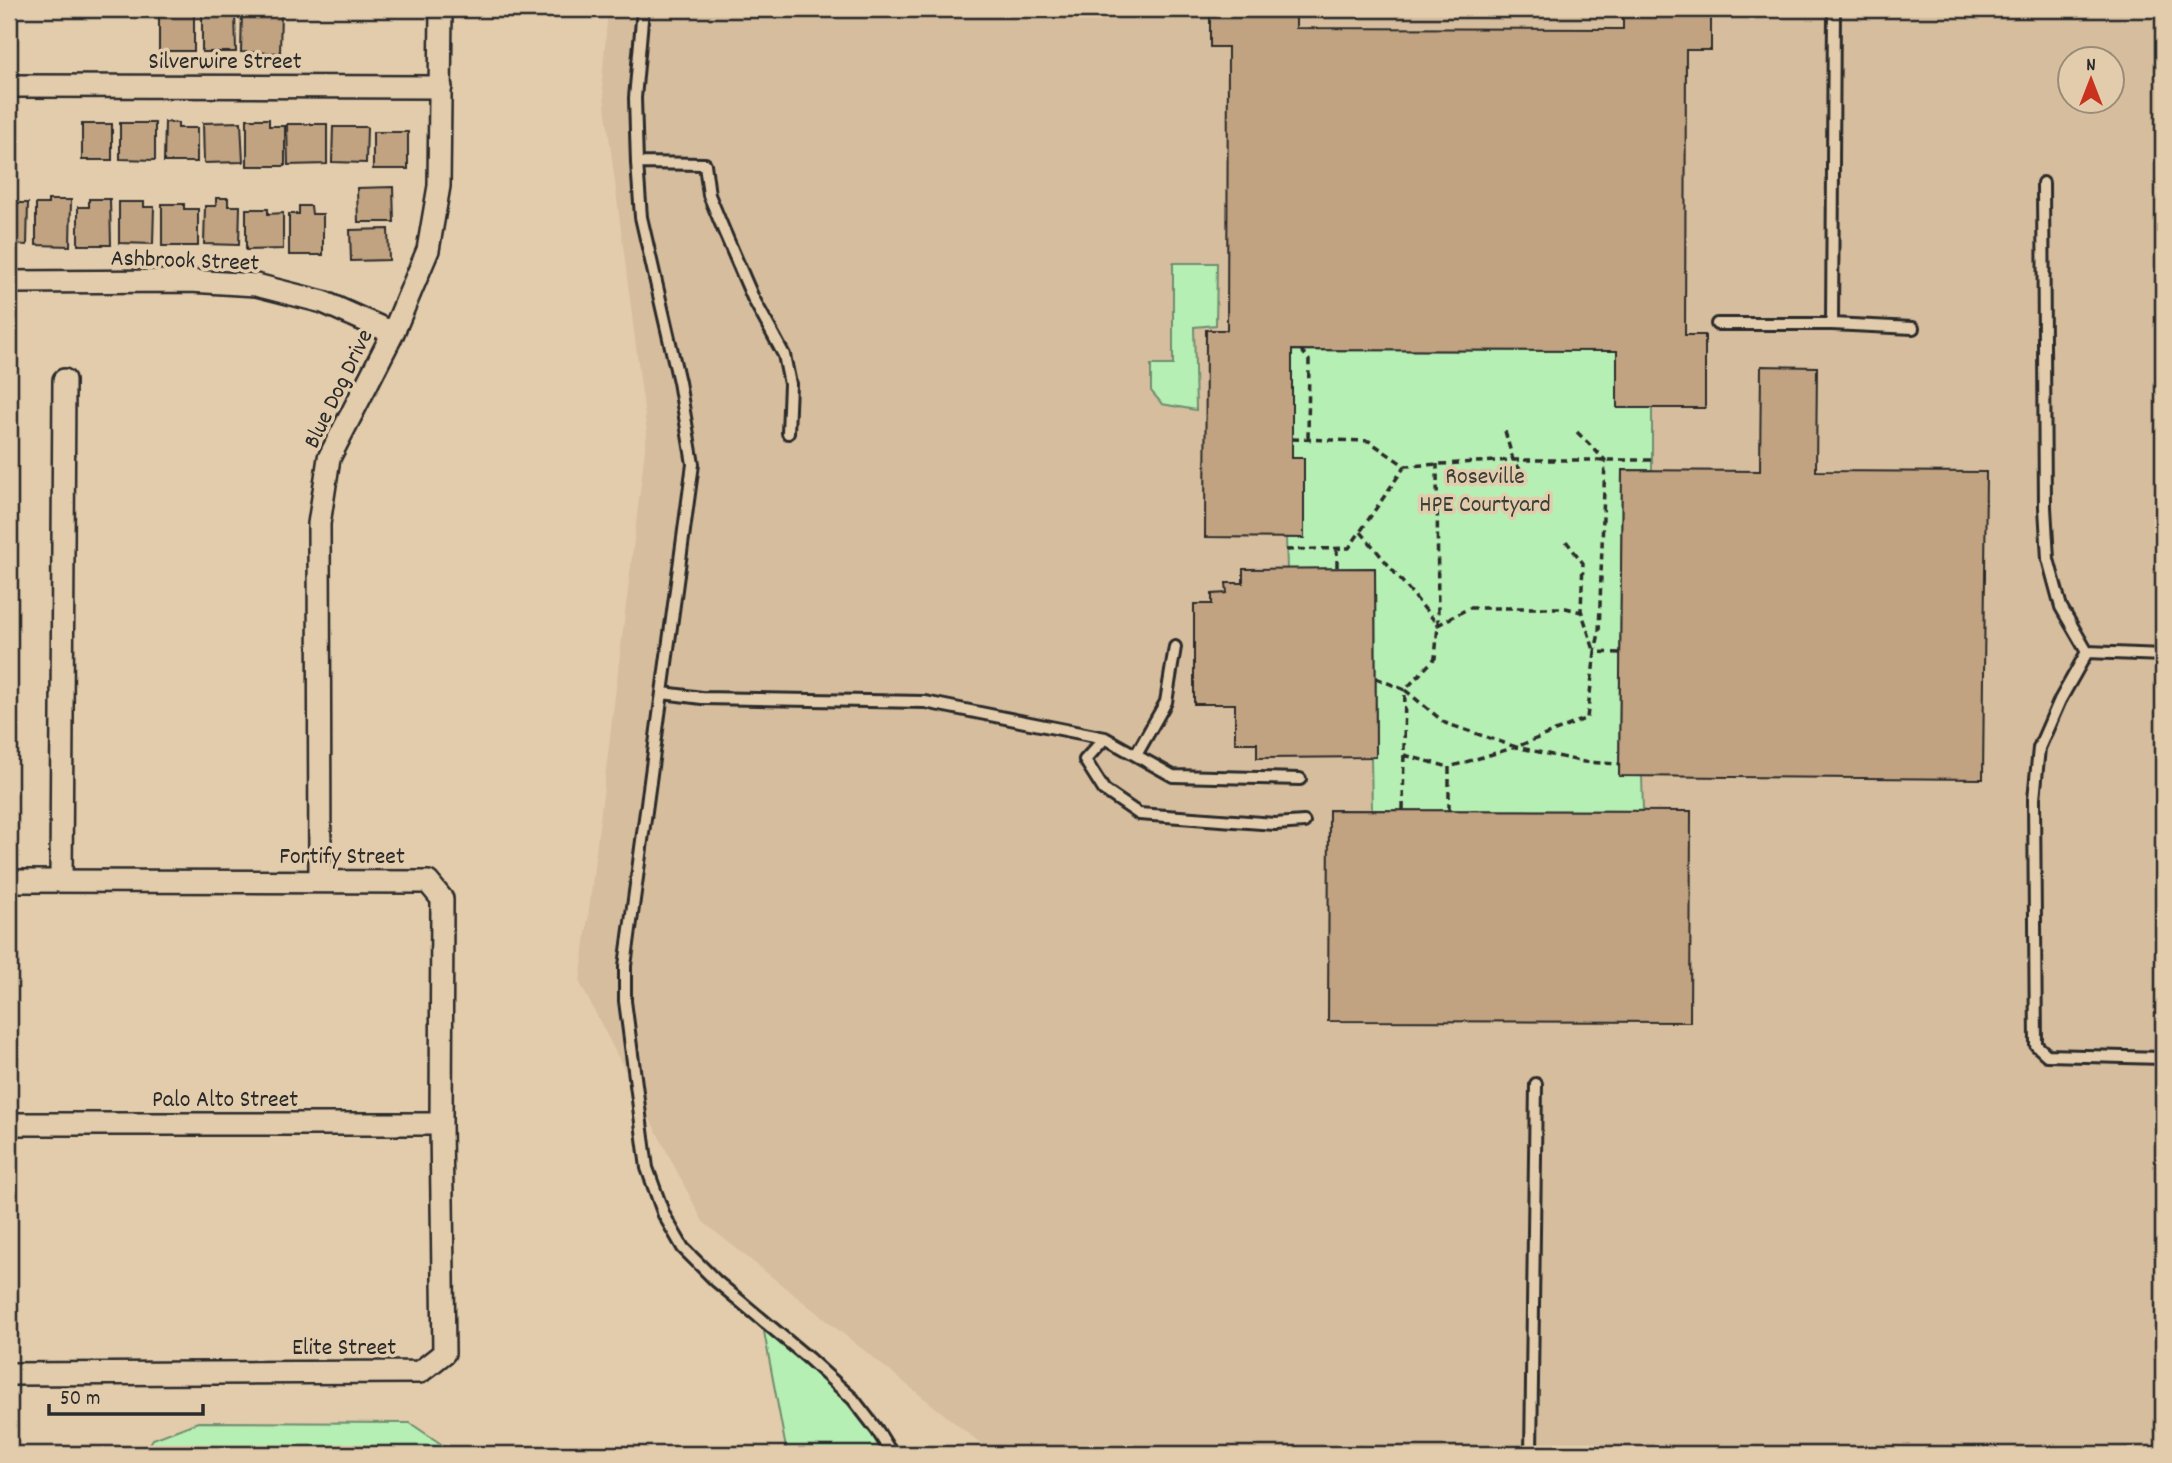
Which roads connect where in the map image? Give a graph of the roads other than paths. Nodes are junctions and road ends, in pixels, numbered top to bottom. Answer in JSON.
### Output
{"nodes":[{"id":1,"x":441,"y":9,"type":"edge"},
{"id":2,"x":643,"y":9,"type":"edge"},
{"id":3,"x":1834,"y":9,"type":"edge"},
{"id":4,"x":9,"y":86,"type":"edge"},
{"id":5,"x":441,"y":87,"type":"junction"},
{"id":6,"x":637,"y":163,"type":"junction"},
{"id":7,"x":2043,"y":183,"type":"dead end"},
{"id":8,"x":9,"y":282,"type":"edge"},
{"id":9,"x":1717,"y":324,"type":"dead end"},
{"id":10,"x":1832,"y":324,"type":"junction"},
{"id":11,"x":1913,"y":328,"type":"dead end"},
{"id":12,"x":393,"y":333,"type":"junction"},
{"id":13,"x":64,"y":380,"type":"dead end"},
{"id":14,"x":788,"y":433,"type":"dead end"},
{"id":15,"x":1175,"y":648,"type":"dead end"},
{"id":16,"x":2087,"y":652,"type":"junction"},
{"id":17,"x":2163,"y":655,"type":"edge"},
{"id":18,"x":663,"y":693,"type":"junction"},
{"id":19,"x":1105,"y":738,"type":"junction"},
{"id":20,"x":1136,"y":755,"type":"junction"},
{"id":21,"x":1300,"y":779,"type":"dead end"},
{"id":22,"x":1304,"y":822,"type":"dead end"},
{"id":23,"x":9,"y":880,"type":"edge"},
{"id":24,"x":61,"y":881,"type":"junction"},
{"id":25,"x":320,"y":881,"type":"junction"},
{"id":26,"x":2163,"y":1058,"type":"edge"},
{"id":27,"x":1536,"y":1084,"type":"dead end"},
{"id":28,"x":441,"y":1124,"type":"junction"},
{"id":29,"x":9,"y":1125,"type":"edge"},
{"id":30,"x":9,"y":1374,"type":"edge"},
{"id":31,"x":892,"y":1454,"type":"edge"},
{"id":32,"x":1531,"y":1454,"type":"edge"}],
"edges":[{"from":1,"to":5,"type":"street","name":"Blue Dog Drive"},
{"from":2,"to":6,"type":"lane"},
{"from":3,"to":10,"type":"lane"},
{"from":4,"to":5,"type":"street","name":"Silverwire Street"},
{"from":5,"to":12,"type":"street","name":"Blue Dog Drive"},
{"from":6,"to":14,"type":"lane"},
{"from":6,"to":18,"type":"lane"},
{"from":7,"to":16,"type":"lane"},
{"from":8,"to":12,"type":"street","name":"Ashbrook Street"},
{"from":9,"to":10,"type":"lane"},
{"from":10,"to":11,"type":"lane"},
{"from":12,"to":25,"type":"street","name":"Blue Dog Drive"},
{"from":13,"to":24,"type":"street"},
{"from":15,"to":20,"type":"lane"},
{"from":16,"to":17,"type":"lane"},
{"from":16,"to":26,"type":"lane"},
{"from":18,"to":19,"type":"lane"},
{"from":18,"to":31,"type":"lane"},
{"from":19,"to":20,"type":"lane"},
{"from":19,"to":22,"type":"lane"},
{"from":20,"to":21,"type":"lane"},
{"from":23,"to":24,"type":"street","name":"Fortify Street"},
{"from":24,"to":25,"type":"street","name":"Fortify Street"},
{"from":25,"to":28,"type":"street","name":"Fortify Street"},
{"from":27,"to":32,"type":"lane"},
{"from":28,"to":29,"type":"street","name":"Palo Alto Street"},
{"from":28,"to":30,"type":"street","name":"Elite Street"}]}
